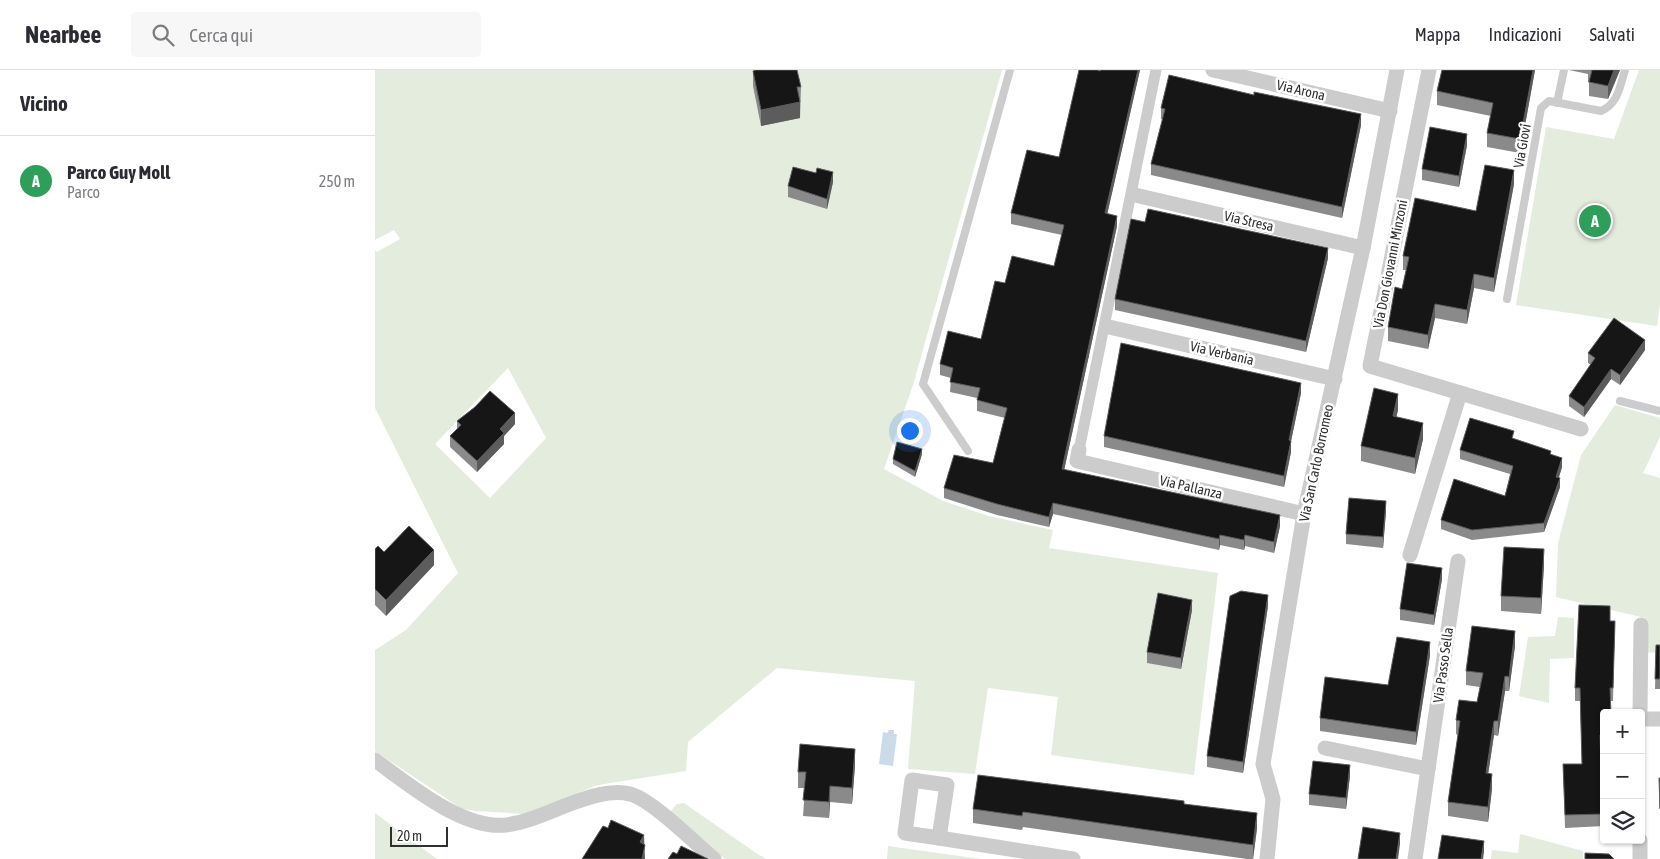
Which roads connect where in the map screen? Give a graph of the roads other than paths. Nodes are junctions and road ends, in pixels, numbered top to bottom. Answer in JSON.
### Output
{"nodes":[{"id":1,"x":1010,"y":70,"type":"edge"},
{"id":2,"x":1156,"y":70,"type":"edge"},
{"id":3,"x":1213,"y":70,"type":"edge"},
{"id":4,"x":1397,"y":70,"type":"edge"},
{"id":5,"x":1429,"y":70,"type":"edge"},
{"id":6,"x":1564,"y":70,"type":"edge"},
{"id":7,"x":1625,"y":70,"type":"edge"},
{"id":8,"x":1557,"y":103,"type":"junction"},
{"id":9,"x":1390,"y":111,"type":"junction"},
{"id":10,"x":1133,"y":194,"type":"junction"},
{"id":11,"x":1363,"y":248,"type":"junction"},
{"id":12,"x":1507,"y":299,"type":"dead end"},
{"id":13,"x":1107,"y":327,"type":"junction"},
{"id":14,"x":1335,"y":379,"type":"junction"},
{"id":15,"x":1460,"y":393,"type":"junction"},
{"id":16,"x":1621,"y":401,"type":"dead end"},
{"id":17,"x":1660,"y":411,"type":"edge"},
{"id":18,"x":1581,"y":429,"type":"dead end"},
{"id":19,"x":968,"y":451,"type":"dead end"},
{"id":20,"x":1078,"y":455,"type":"joint"},
{"id":21,"x":1304,"y":514,"type":"junction"},
{"id":22,"x":1410,"y":555,"type":"dead end"},
{"id":23,"x":1458,"y":561,"type":"dead end"},
{"id":24,"x":1641,"y":625,"type":"dead end"},
{"id":25,"x":1640,"y":709,"type":"edge"},
{"id":26,"x":1645,"y":719,"type":"edge"},
{"id":27,"x":1660,"y":719,"type":"edge"},
{"id":28,"x":1325,"y":748,"type":"dead end"},
{"id":29,"x":375,"y":760,"type":"edge"},
{"id":30,"x":1428,"y":769,"type":"junction"},
{"id":31,"x":939,"y":838,"type":"dead end"},
{"id":32,"x":1640,"y":844,"type":"edge"},
{"id":33,"x":714,"y":859,"type":"edge"},
{"id":34,"x":1073,"y":859,"type":"edge"},
{"id":35,"x":1267,"y":859,"type":"edge"},
{"id":36,"x":1415,"y":859,"type":"edge"},
{"id":37,"x":1640,"y":859,"type":"edge"}],
"edges":[{"from":1,"to":19,"type":"lane"},
{"from":2,"to":10,"type":"street"},
{"from":3,"to":9,"type":"street","name":"Via Arona"},
{"from":4,"to":9,"type":"street","name":"Via San Carlo Borromeo"},
{"from":5,"to":15,"type":"street","name":"Via Don Giovanni Minzoni"},
{"from":6,"to":8,"type":"lane"},
{"from":7,"to":8,"type":"lane"},
{"from":8,"to":12,"type":"lane","name":"Via Giovi"},
{"from":9,"to":11,"type":"street","name":"Via San Carlo Borromeo"},
{"from":10,"to":11,"type":"street","name":"Via Stresa"},
{"from":10,"to":13,"type":"street"},
{"from":11,"to":14,"type":"street","name":"Via San Carlo Borromeo"},
{"from":13,"to":14,"type":"street","name":"Via Verbania"},
{"from":13,"to":20,"type":"street"},
{"from":14,"to":21,"type":"street","name":"Via San Carlo Borromeo"},
{"from":15,"to":18,"type":"street","name":"Via Don Giovanni Minzoni"},
{"from":15,"to":22,"type":"street"},
{"from":16,"to":17,"type":"lane"},
{"from":20,"to":21,"type":"street","name":"Via Pallanza"},
{"from":21,"to":35,"type":"street","name":"Via San Carlo Borromeo"},
{"from":23,"to":30,"type":"street","name":"Via Passo Sella"},
{"from":24,"to":25,"type":"street"},
{"from":26,"to":27,"type":"street"},
{"from":28,"to":30,"type":"street"},
{"from":29,"to":33,"type":"street"},
{"from":30,"to":36,"type":"street","name":"Via Passo Sella"},
{"from":31,"to":34,"type":"street"},
{"from":32,"to":37,"type":"street"}]}
